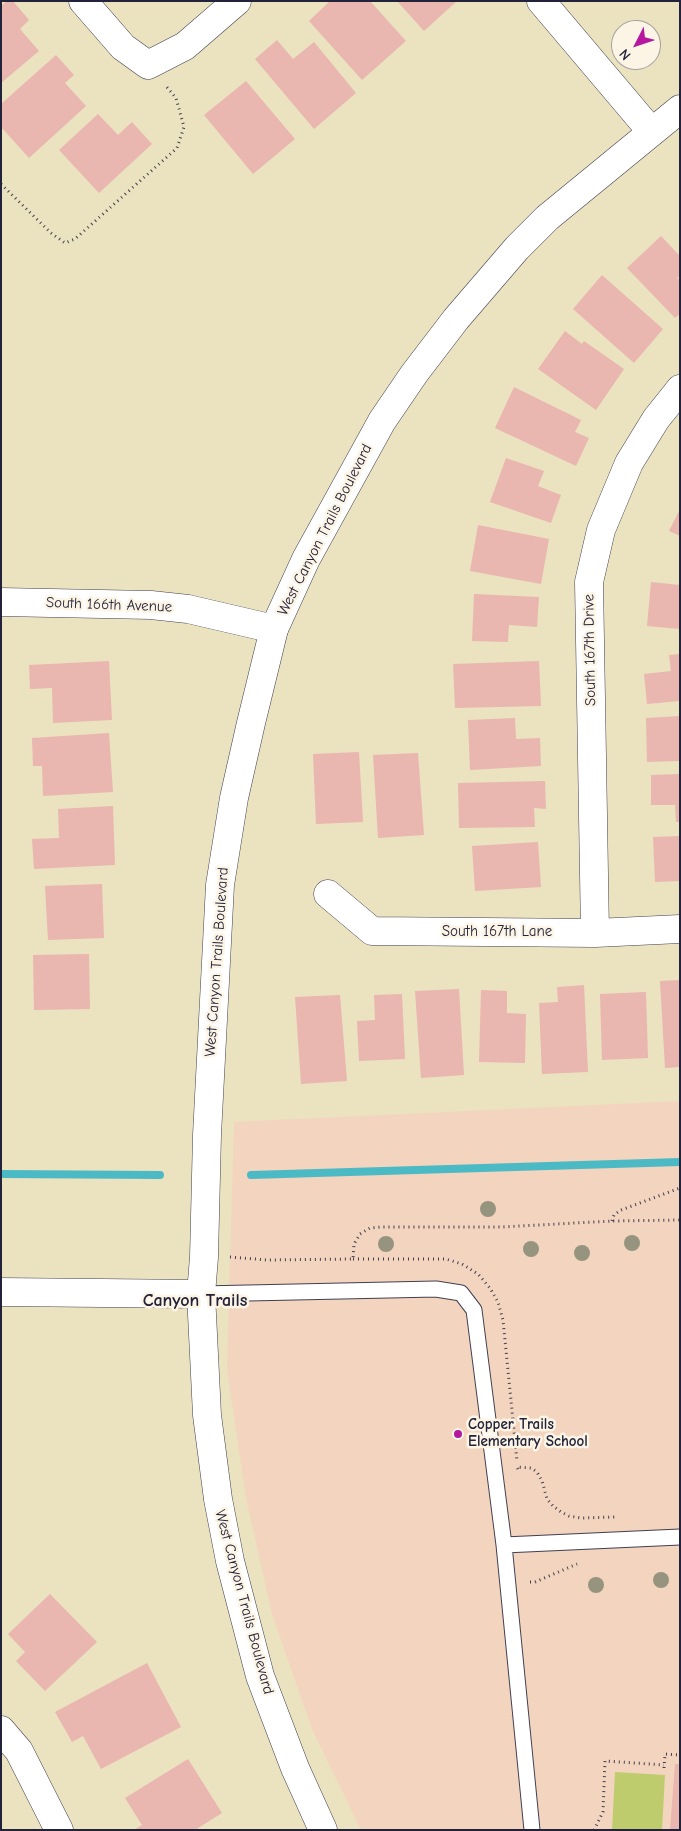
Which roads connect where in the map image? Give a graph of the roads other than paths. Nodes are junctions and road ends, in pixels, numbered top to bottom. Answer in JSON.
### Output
{"nodes":[{"id":1,"x":83,"y":1,"type":"edge"},
{"id":2,"x":237,"y":1,"type":"edge"},
{"id":3,"x":541,"y":1,"type":"edge"},
{"id":4,"x":680,"y":109,"type":"edge"},
{"id":5,"x":651,"y":131,"type":"junction"},
{"id":6,"x":680,"y":389,"type":"edge"},
{"id":7,"x":1,"y":602,"type":"edge"},
{"id":8,"x":274,"y":629,"type":"junction"},
{"id":9,"x":328,"y":894,"type":"dead end"},
{"id":10,"x":680,"y":929,"type":"edge"},
{"id":11,"x":595,"y":933,"type":"junction"},
{"id":12,"x":1,"y":1292,"type":"edge"},
{"id":13,"x":201,"y":1294,"type":"junction"},
{"id":14,"x":680,"y":1537,"type":"edge"},
{"id":15,"x":504,"y":1545,"type":"junction"},
{"id":16,"x":1,"y":1730,"type":"edge"},
{"id":17,"x":10,"y":1758,"type":"edge"},
{"id":18,"x":59,"y":1830,"type":"edge"},
{"id":19,"x":322,"y":1830,"type":"edge"},
{"id":20,"x":532,"y":1830,"type":"edge"}],
"edges":[{"from":1,"to":2,"type":"street"},
{"from":3,"to":5,"type":"street"},
{"from":4,"to":5,"type":"street","name":"West Canyon Trails Boulevard"},
{"from":5,"to":8,"type":"street","name":"West Canyon Trails Boulevard"},
{"from":6,"to":11,"type":"street","name":"South 167th Drive"},
{"from":7,"to":8,"type":"street","name":"South 166th Avenue"},
{"from":8,"to":13,"type":"street","name":"West Canyon Trails Boulevard"},
{"from":9,"to":11,"type":"street","name":"South 167th Lane"},
{"from":10,"to":11,"type":"street","name":"South 167th Lane"},
{"from":12,"to":13,"type":"street"},
{"from":13,"to":15,"type":"lane"},
{"from":13,"to":19,"type":"street","name":"West Canyon Trails Boulevard"},
{"from":14,"to":15,"type":"lane"},
{"from":15,"to":20,"type":"lane"},
{"from":16,"to":17,"type":"street"},
{"from":17,"to":18,"type":"street"}]}
